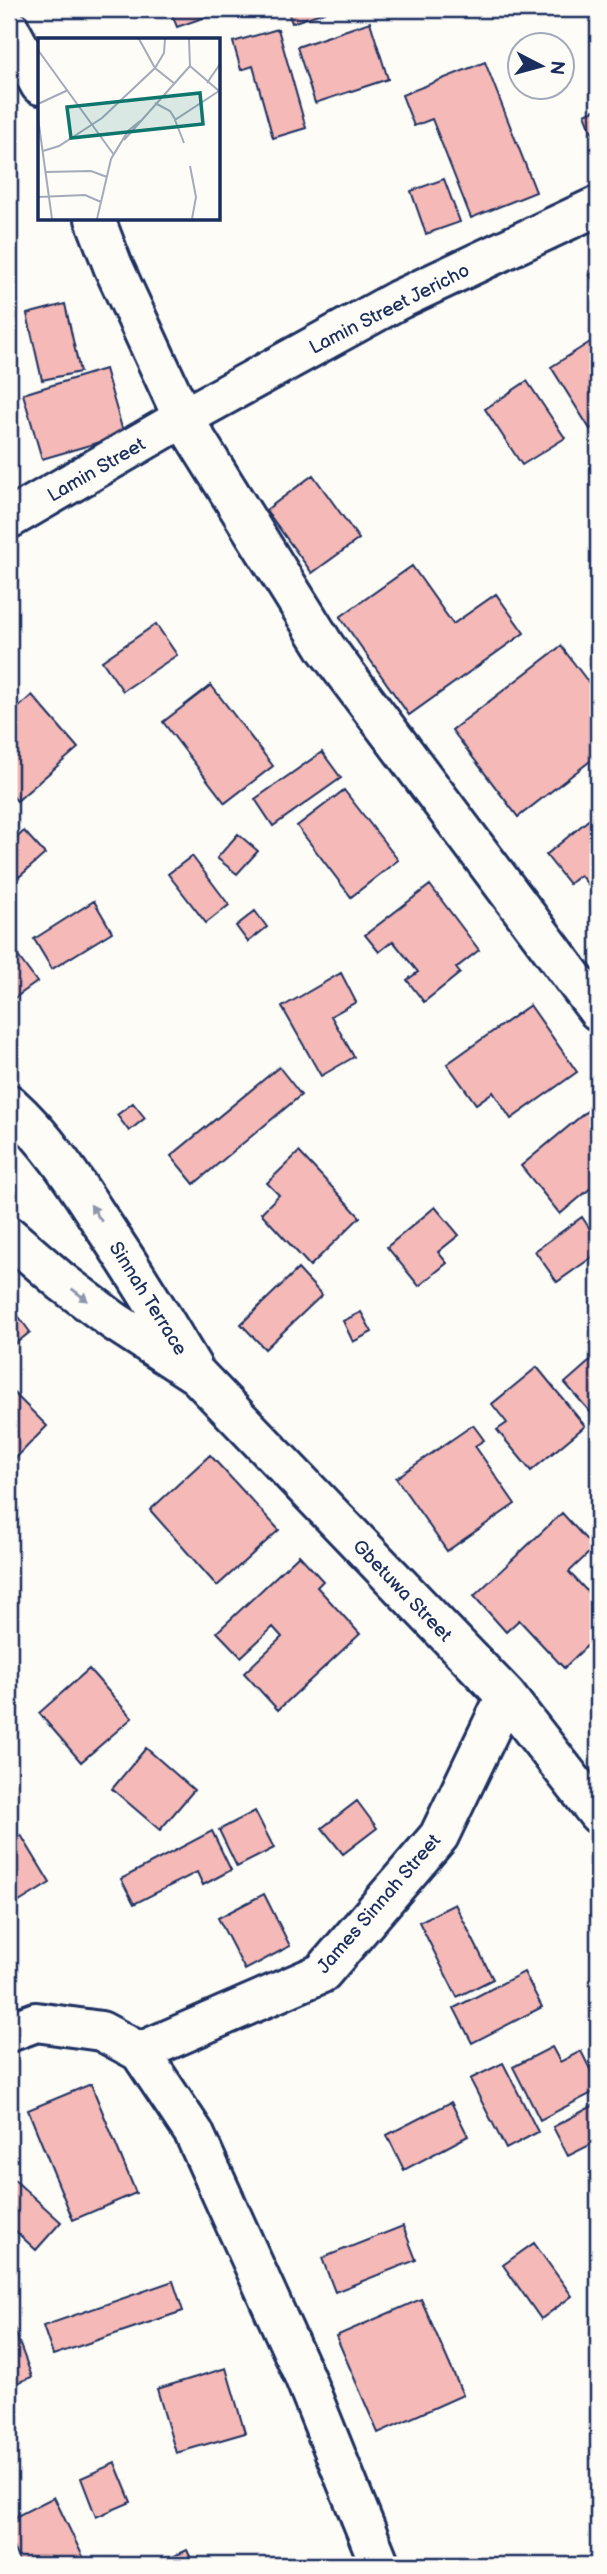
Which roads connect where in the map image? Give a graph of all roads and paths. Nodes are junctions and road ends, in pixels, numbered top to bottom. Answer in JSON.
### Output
{"nodes":[{"id":1,"x":9,"y":28,"type":"edge"},
{"id":2,"x":38,"y":81,"type":"edge"},
{"id":3,"x":598,"y":206,"type":"edge"},
{"id":4,"x":95,"y":220,"type":"edge"},
{"id":5,"x":183,"y":418,"type":"junction"},
{"id":6,"x":9,"y":519,"type":"edge"},
{"id":7,"x":598,"y":1011,"type":"edge"},
{"id":8,"x":9,"y":1104,"type":"edge"},
{"id":9,"x":9,"y":1236,"type":"edge"},
{"id":10,"x":197,"y":1375,"type":"junction"},
{"id":11,"x":506,"y":1696,"type":"junction"},
{"id":12,"x":598,"y":1814,"type":"edge"},
{"id":13,"x":9,"y":2032,"type":"edge"},
{"id":14,"x":139,"y":2052,"type":"junction"},
{"id":15,"x":380,"y":2565,"type":"edge"}],
"edges":[{"from":1,"to":2,"type":"street"},
{"from":3,"to":5,"type":"street","name":"Lamin Street Jericho"},
{"from":4,"to":5,"type":"street"},
{"from":5,"to":6,"type":"street","name":"Lamin Street"},
{"from":5,"to":7,"type":"street"},
{"from":10,"to":8,"type":"street","name":"Sinnah Terrace","one_way":true},
{"from":9,"to":10,"type":"street","name":"Sinnah Terrace","one_way":true},
{"from":10,"to":11,"type":"street","name":"Gbetuwa Street"},
{"from":11,"to":12,"type":"street","name":"Gbetuwa Street"},
{"from":11,"to":14,"type":"street","name":"James Sinnah Street"},
{"from":13,"to":14,"type":"street"},
{"from":14,"to":15,"type":"street"}]}
